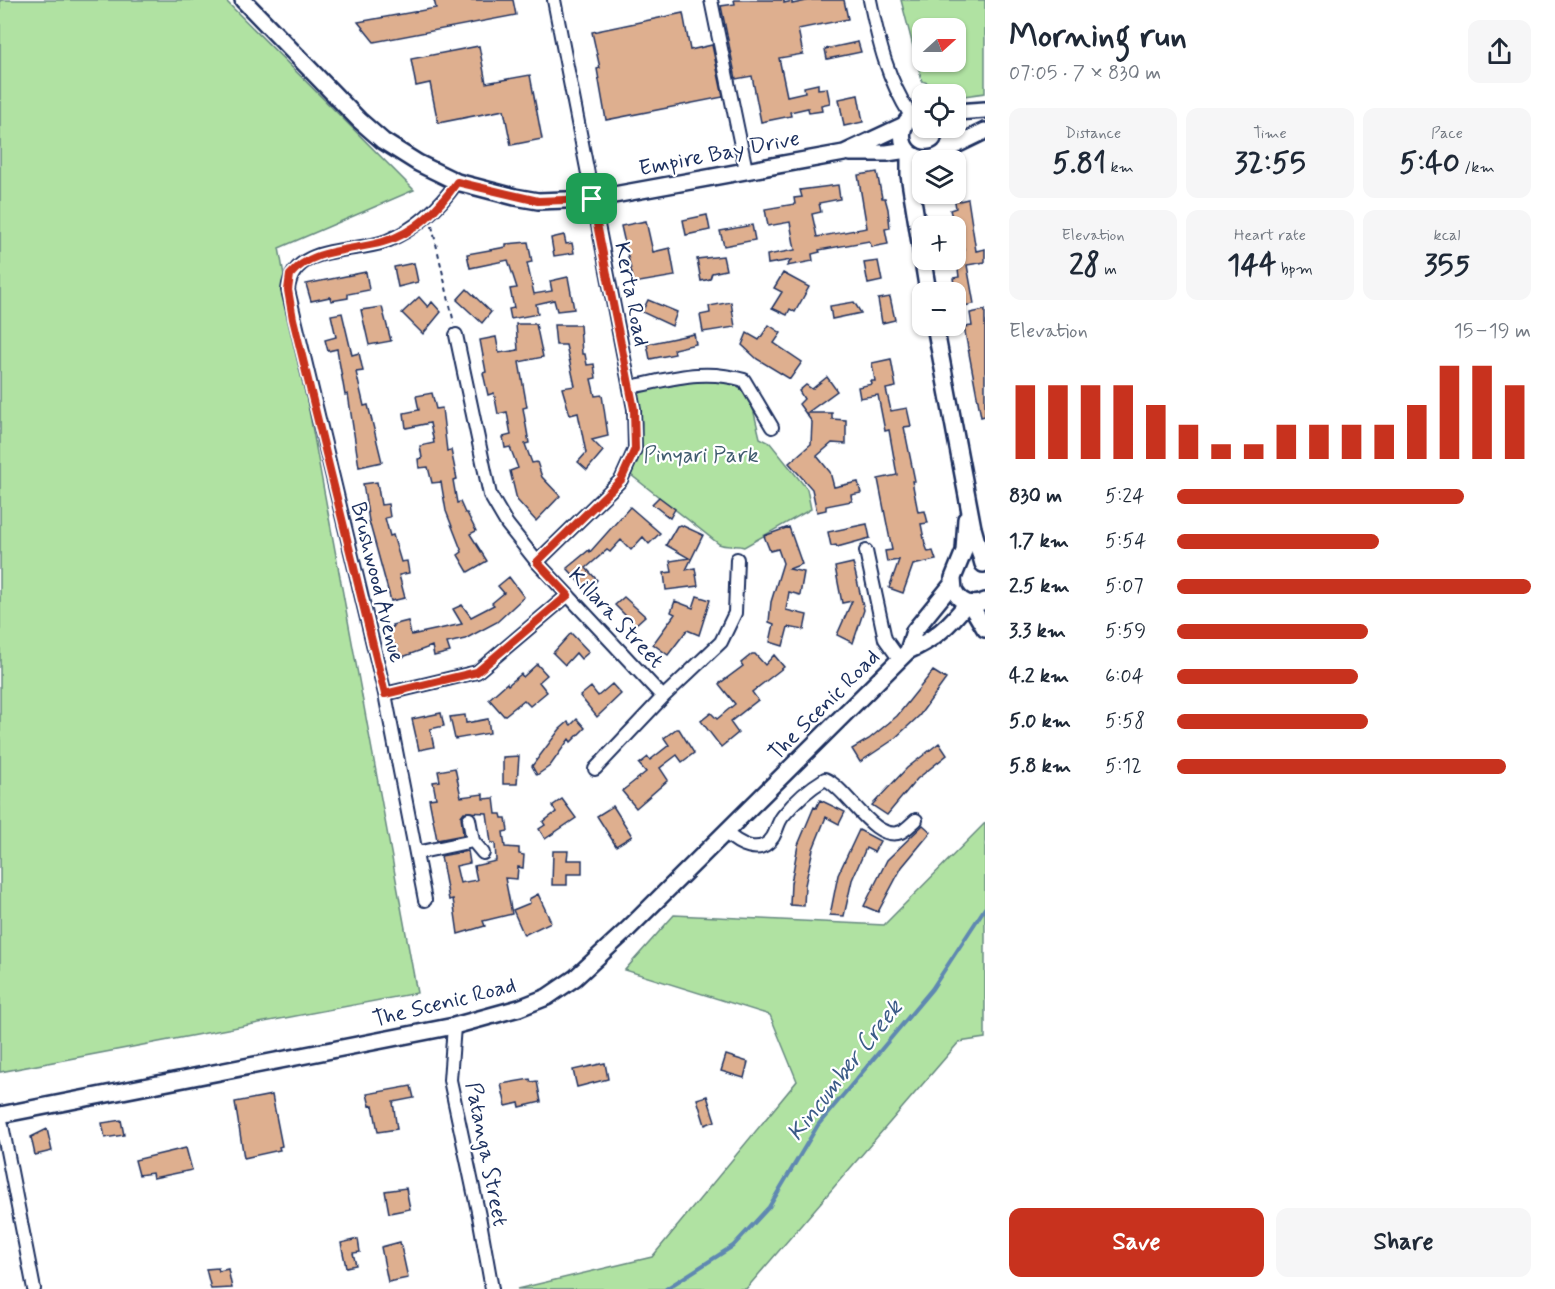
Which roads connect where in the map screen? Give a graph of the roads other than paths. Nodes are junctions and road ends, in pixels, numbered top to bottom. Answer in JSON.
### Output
{"nodes":[{"id":1,"x":243,"y":0,"type":"edge"},
{"id":2,"x":554,"y":0,"type":"edge"},
{"id":3,"x":711,"y":0,"type":"edge"},
{"id":4,"x":870,"y":0,"type":"edge"},
{"id":5,"x":985,"y":110,"type":"edge"},
{"id":6,"x":966,"y":111,"type":"edge"},
{"id":7,"x":912,"y":116,"type":"edge"},
{"id":8,"x":912,"y":119,"type":"edge"},
{"id":9,"x":912,"y":120,"type":"edge"},
{"id":10,"x":985,"y":131,"type":"edge"},
{"id":11,"x":951,"y":150,"type":"edge"},
{"id":12,"x":908,"y":151,"type":"junction"},
{"id":13,"x":844,"y":153,"type":"junction"},
{"id":14,"x":912,"y":153,"type":"edge"},
{"id":15,"x":746,"y":170,"type":"junction"},
{"id":16,"x":457,"y":182,"type":"junction"},
{"id":17,"x":592,"y":199,"type":"junction"},
{"id":18,"x":918,"y":204,"type":"edge"},
{"id":19,"x":915,"y":213,"type":"junction"},
{"id":20,"x":926,"y":282,"type":"edge"},
{"id":21,"x":456,"y":334,"type":"road end"},
{"id":22,"x":936,"y":336,"type":"edge"},
{"id":23,"x":630,"y":387,"type":"junction"},
{"id":24,"x":772,"y":427,"type":"dead end"},
{"id":25,"x":966,"y":483,"type":"junction"},
{"id":26,"x":866,"y":551,"type":"dead end"},
{"id":27,"x":737,"y":559,"type":"dead end"},
{"id":28,"x":537,"y":562,"type":"junction"},
{"id":29,"x":984,"y":564,"type":"edge"},
{"id":30,"x":954,"y":578,"type":"junction"},
{"id":31,"x":568,"y":595,"type":"junction"},
{"id":32,"x":974,"y":603,"type":"edge"},
{"id":33,"x":985,"y":629,"type":"edge"},
{"id":34,"x":904,"y":655,"type":"junction"},
{"id":35,"x":385,"y":694,"type":"junction"},
{"id":36,"x":663,"y":697,"type":"junction"},
{"id":37,"x":595,"y":769,"type":"dead end"},
{"id":38,"x":469,"y":819,"type":"dead end"},
{"id":39,"x":916,"y":820,"type":"dead end"},
{"id":40,"x":725,"y":832,"type":"junction"},
{"id":41,"x":472,"y":841,"type":"junction"},
{"id":42,"x":416,"y":853,"type":"junction"},
{"id":43,"x":483,"y":853,"type":"dead end"},
{"id":44,"x":425,"y":900,"type":"dead end"},
{"id":45,"x":454,"y":1026,"type":"junction"},
{"id":46,"x":0,"y":1115,"type":"edge"},
{"id":47,"x":34,"y":1289,"type":"edge"},
{"id":48,"x":492,"y":1289,"type":"edge"}],
"edges":[{"from":1,"to":16,"type":"main road","name":"Empire Bay Drive"},
{"from":2,"to":17,"type":"street","name":"Kerta Road"},
{"from":3,"to":15,"type":"street"},
{"from":4,"to":7,"type":"street"},
{"from":5,"to":6,"type":"main road"},
{"from":8,"to":13,"type":"main road","name":"Empire Bay Drive"},
{"from":9,"to":12,"type":"main road"},
{"from":10,"to":11,"type":"main road"},
{"from":12,"to":13,"type":"main road","name":"Empire Bay Drive"},
{"from":12,"to":14,"type":"main road","name":"Empire Bay Drive"},
{"from":12,"to":19,"type":"main road"},
{"from":13,"to":15,"type":"main road","name":"Empire Bay Drive"},
{"from":15,"to":17,"type":"main road","name":"Empire Bay Drive"},
{"from":16,"to":17,"type":"main road","name":"Empire Bay Drive"},
{"from":16,"to":35,"type":"street","name":"Brushwood Avenue"},
{"from":17,"to":23,"type":"street","name":"Kerta Road"},
{"from":18,"to":19,"type":"main road"},
{"from":19,"to":20,"type":"main road"},
{"from":21,"to":28,"type":"street","name":"Killara Street"},
{"from":22,"to":25,"type":"main road","name":"The Scenic Road"},
{"from":23,"to":24,"type":"street"},
{"from":23,"to":28,"type":"street","name":"Kerta Road"},
{"from":25,"to":29,"type":"main road","name":"The Scenic Road"},
{"from":25,"to":30,"type":"main road","name":"The Scenic Road"},
{"from":26,"to":34,"type":"street"},
{"from":27,"to":36,"type":"street"},
{"from":28,"to":31,"type":"street","name":"Killara Street"},
{"from":29,"to":30,"type":"main road"},
{"from":30,"to":32,"type":"main road"},
{"from":30,"to":34,"type":"main road","name":"The Scenic Road"},
{"from":31,"to":35,"type":"street"},
{"from":31,"to":36,"type":"street","name":"Killara Street"},
{"from":32,"to":33,"type":"main road"},
{"from":32,"to":34,"type":"main road","name":"The Scenic Road"},
{"from":34,"to":40,"type":"main road","name":"The Scenic Road"},
{"from":35,"to":42,"type":"street","name":"Brushwood Avenue"},
{"from":36,"to":37,"type":"street"},
{"from":38,"to":41,"type":"street"},
{"from":39,"to":40,"type":"street"},
{"from":40,"to":45,"type":"main road","name":"The Scenic Road"},
{"from":41,"to":42,"type":"street"},
{"from":41,"to":43,"type":"street"},
{"from":42,"to":44,"type":"street","name":"Brushwood Avenue"},
{"from":45,"to":46,"type":"main road","name":"The Scenic Road"},
{"from":45,"to":48,"type":"street","name":"Patanga Street"},
{"from":46,"to":47,"type":"street"}]}
